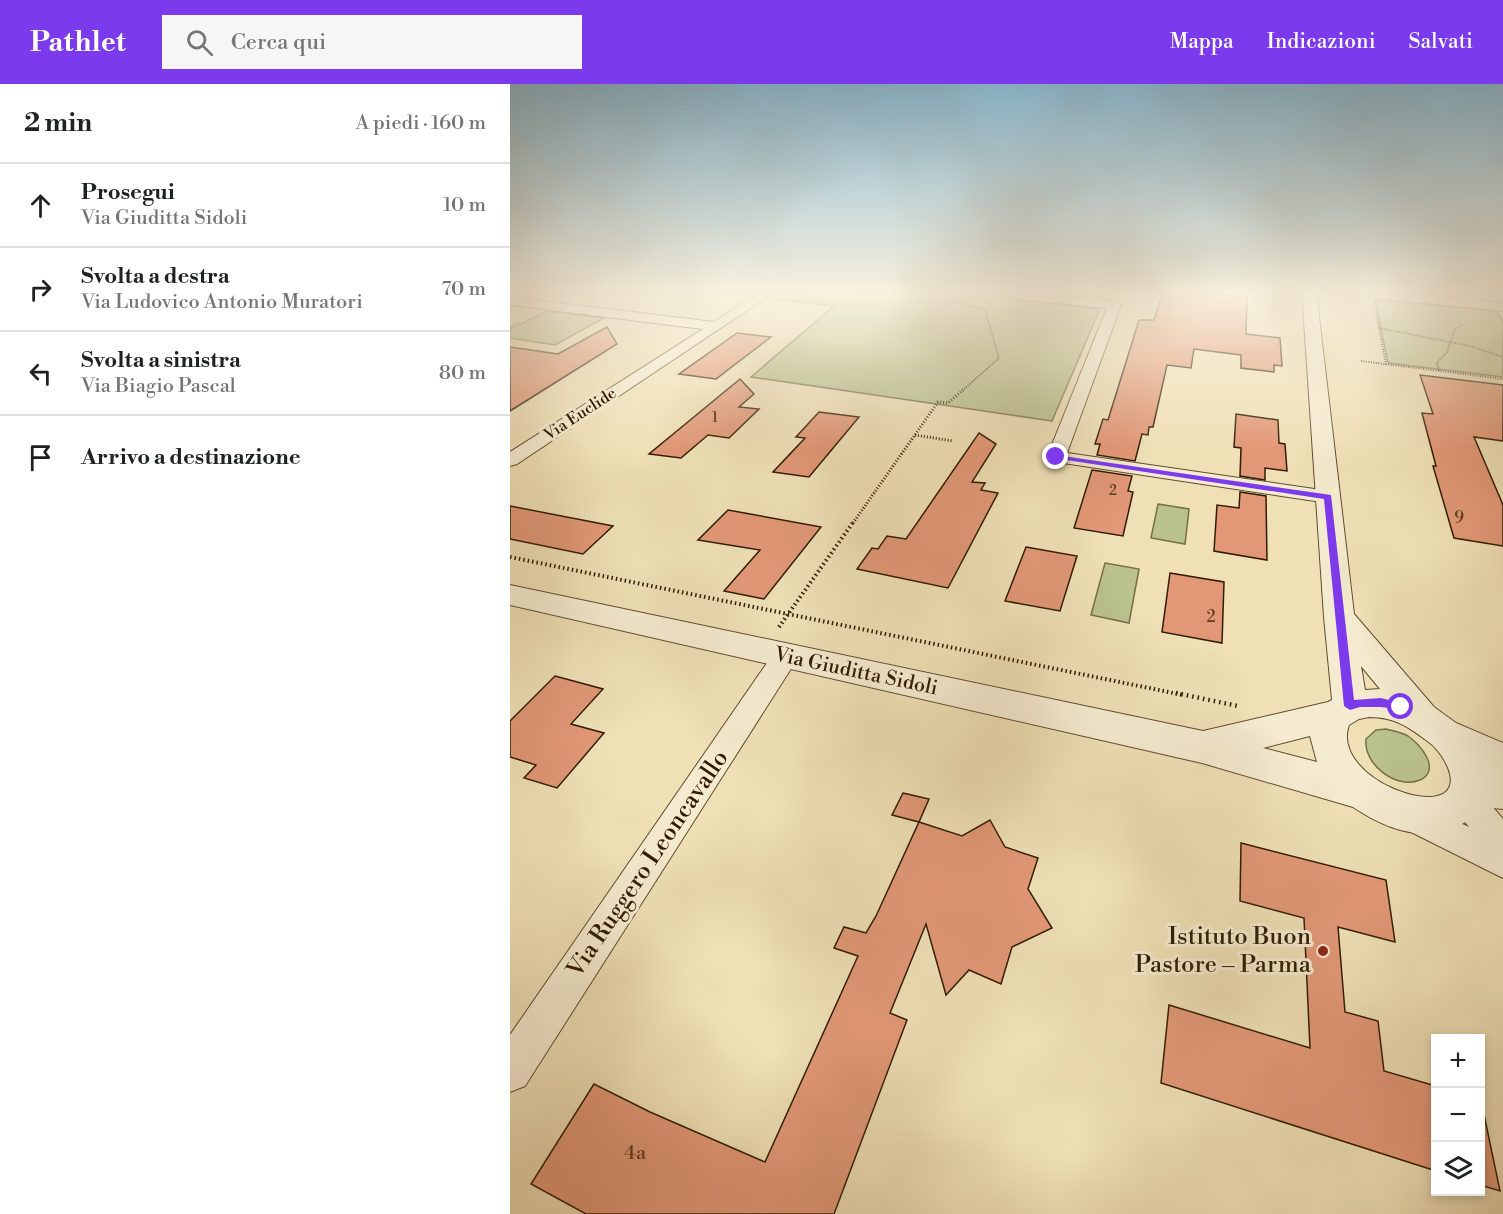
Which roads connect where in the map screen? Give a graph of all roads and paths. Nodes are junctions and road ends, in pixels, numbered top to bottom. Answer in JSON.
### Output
{"nodes":[{"id":1,"x":1450,"y":343,"type":"edge"},
{"id":2,"x":688,"y":344,"type":"edge"},
{"id":3,"x":995,"y":344,"type":"edge"},
{"id":4,"x":1100,"y":344,"type":"edge"},
{"id":5,"x":1314,"y":344,"type":"edge"},
{"id":6,"x":1453,"y":344,"type":"edge"},
{"id":7,"x":1503,"y":357,"type":"edge"},
{"id":8,"x":1361,"y":362,"type":"dead end"},
{"id":9,"x":1439,"y":371,"type":"junction"},
{"id":10,"x":1503,"y":379,"type":"edge"},
{"id":11,"x":915,"y":435,"type":"junction"},
{"id":12,"x":953,"y":441,"type":"dead end"},
{"id":13,"x":510,"y":460,"type":"edge"},
{"id":14,"x":1328,"y":497,"type":"junction"},
{"id":15,"x":510,"y":558,"type":"edge"},
{"id":16,"x":510,"y":595,"type":"edge"},
{"id":17,"x":788,"y":614,"type":"junction"},
{"id":18,"x":1339,"y":617,"type":"junction"},
{"id":19,"x":774,"y":654,"type":"junction"},
{"id":20,"x":1240,"y":706,"type":"dead end"},
{"id":21,"x":1343,"y":710,"type":"junction"},
{"id":22,"x":1435,"y":727,"type":"junction"},
{"id":23,"x":1202,"y":747,"type":"junction"},
{"id":24,"x":1503,"y":759,"type":"edge"},
{"id":25,"x":1362,"y":792,"type":"junction"},
{"id":26,"x":1479,"y":793,"type":"edge"},
{"id":27,"x":1409,"y":814,"type":"junction"},
{"id":28,"x":1503,"y":844,"type":"edge"},
{"id":29,"x":1503,"y":861,"type":"edge"},
{"id":30,"x":510,"y":1071,"type":"edge"}],
"edges":[{"from":1,"to":9,"type":"path"},
{"from":2,"to":13,"type":"street","name":"Via Euclide"},
{"from":3,"to":11,"type":"path"},
{"from":4,"to":14,"type":"street"},
{"from":5,"to":14,"type":"street"},
{"from":6,"to":7,"type":"path"},
{"from":8,"to":9,"type":"path"},
{"from":9,"to":10,"type":"path"},
{"from":11,"to":12,"type":"path"},
{"from":11,"to":17,"type":"path"},
{"from":14,"to":18,"type":"street"},
{"from":15,"to":17,"type":"path"},
{"from":16,"to":19,"type":"street","name":"Via Giuditta Sidoli"},
{"from":17,"to":19,"type":"path"},
{"from":17,"to":20,"type":"path"},
{"from":18,"to":21,"type":"street"},
{"from":18,"to":22,"type":"street"},
{"from":19,"to":23,"type":"street","name":"Via Giuditta Sidoli"},
{"from":19,"to":30,"type":"street","name":"Via Ruggero Leoncavallo"},
{"from":21,"to":22,"type":"street","name":"Via Giuditta Sidoli"},
{"from":21,"to":23,"type":"street","name":"Via Giuditta Sidoli"},
{"from":21,"to":25,"type":"street","name":"Via Giuditta Sidoli"},
{"from":22,"to":24,"type":"street","name":"Via Giuditta Sidoli"},
{"from":22,"to":26,"type":"street"},
{"from":23,"to":25,"type":"street","name":"Via Giuditta Sidoli"},
{"from":25,"to":27,"type":"street","name":"Via Giuditta Sidoli"},
{"from":26,"to":27,"type":"street","name":"Via Giuditta Sidoli"},
{"from":26,"to":28,"type":"street"},
{"from":27,"to":29,"type":"street"}]}
